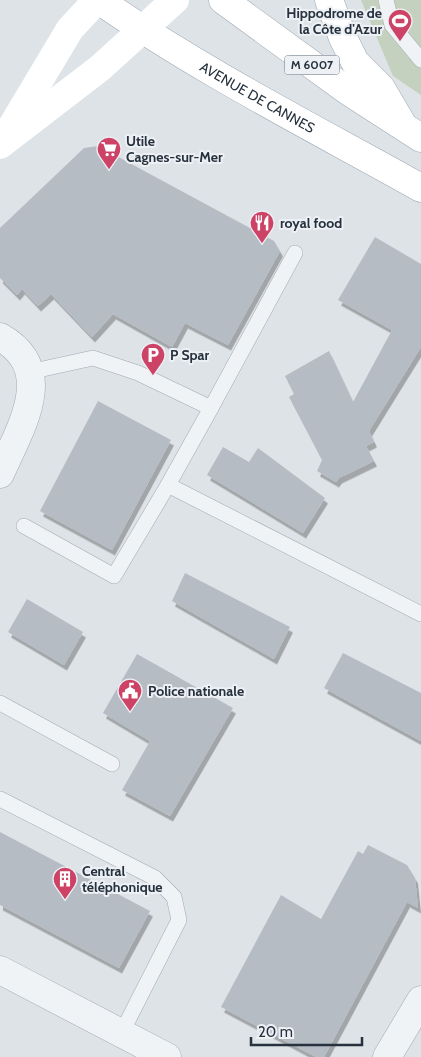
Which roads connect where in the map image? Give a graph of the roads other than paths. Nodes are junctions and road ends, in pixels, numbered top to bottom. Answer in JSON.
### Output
{"nodes":[{"id":1,"x":98,"y":0,"type":"edge"},
{"id":2,"x":175,"y":0,"type":"edge"},
{"id":3,"x":223,"y":0,"type":"edge"},
{"id":4,"x":330,"y":0,"type":"edge"},
{"id":5,"x":386,"y":0,"type":"edge"},
{"id":6,"x":142,"y":30,"type":"junction"},
{"id":7,"x":421,"y":60,"type":"edge"},
{"id":8,"x":413,"y":132,"type":"edge"},
{"id":9,"x":0,"y":145,"type":"edge"},
{"id":10,"x":421,"y":188,"type":"edge"},
{"id":11,"x":295,"y":253,"type":"dead end"},
{"id":12,"x":0,"y":337,"type":"edge"},
{"id":13,"x":29,"y":372,"type":"junction"},
{"id":14,"x":211,"y":408,"type":"junction"},
{"id":15,"x":0,"y":474,"type":"edge"},
{"id":16,"x":168,"y":485,"type":"junction"},
{"id":17,"x":24,"y":526,"type":"dead end"},
{"id":18,"x":421,"y":614,"type":"edge"},
{"id":19,"x":0,"y":703,"type":"edge"},
{"id":20,"x":112,"y":764,"type":"dead end"},
{"id":21,"x":0,"y":799,"type":"edge"},
{"id":22,"x":0,"y":970,"type":"edge"},
{"id":23,"x":421,"y":1000,"type":"edge"},
{"id":24,"x":121,"y":1034,"type":"junction"},
{"id":25,"x":167,"y":1057,"type":"edge"},
{"id":26,"x":387,"y":1057,"type":"edge"}],
"edges":[{"from":1,"to":6,"type":"main road","name":"AVENUE DE CANNES"},
{"from":1,"to":9,"type":"main road"},
{"from":2,"to":6,"type":"main road"},
{"from":3,"to":8,"type":"main road","number":"M 6007"},
{"from":4,"to":8,"type":"main road"},
{"from":5,"to":7,"type":"lane"},
{"from":6,"to":9,"type":"main road"},
{"from":6,"to":10,"type":"main road","name":"AVENUE DE CANNES"},
{"from":11,"to":14,"type":"lane"},
{"from":12,"to":13,"type":"street"},
{"from":13,"to":14,"type":"lane"},
{"from":13,"to":15,"type":"street"},
{"from":14,"to":16,"type":"lane"},
{"from":16,"to":17,"type":"lane"},
{"from":16,"to":18,"type":"lane"},
{"from":19,"to":20,"type":"lane"},
{"from":21,"to":24,"type":"lane"},
{"from":22,"to":24,"type":"street"},
{"from":23,"to":26,"type":"street"},
{"from":24,"to":25,"type":"street"}]}
